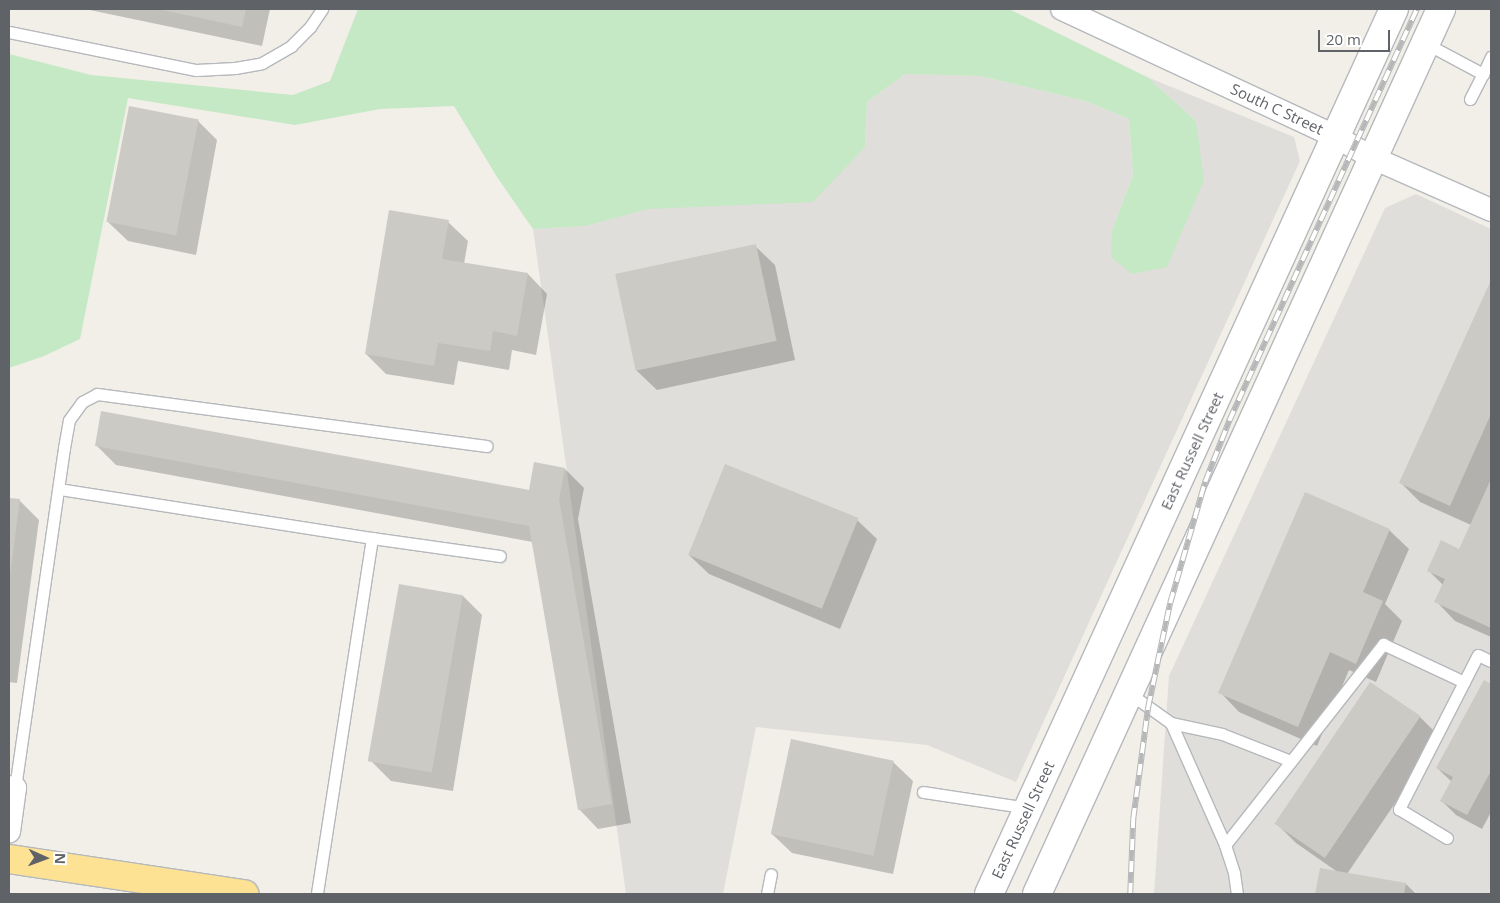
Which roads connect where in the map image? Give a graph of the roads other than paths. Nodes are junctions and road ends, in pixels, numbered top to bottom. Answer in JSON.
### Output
{"nodes":[{"id":1,"x":322,"y":9,"type":"edge"},
{"id":2,"x":1062,"y":9,"type":"edge"},
{"id":3,"x":1394,"y":9,"type":"edge"},
{"id":4,"x":1441,"y":9,"type":"edge"},
{"id":5,"x":9,"y":32,"type":"edge"},
{"id":6,"x":1425,"y":43,"type":"junction"},
{"id":7,"x":1491,"y":57,"type":"edge"},
{"id":8,"x":1483,"y":74,"type":"junction"},
{"id":9,"x":1470,"y":99,"type":"dead end"},
{"id":10,"x":1336,"y":137,"type":"junction"},
{"id":11,"x":1373,"y":158,"type":"junction"},
{"id":12,"x":1491,"y":210,"type":"edge"},
{"id":13,"x":487,"y":446,"type":"dead end"},
{"id":14,"x":59,"y":489,"type":"junction"},
{"id":15,"x":372,"y":538,"type":"junction"},
{"id":16,"x":500,"y":556,"type":"dead end"},
{"id":17,"x":1491,"y":661,"type":"edge"},
{"id":18,"x":1464,"y":682,"type":"junction"},
{"id":19,"x":1129,"y":693,"type":"junction"},
{"id":20,"x":1171,"y":723,"type":"junction"},
{"id":21,"x":1291,"y":761,"type":"junction"},
{"id":22,"x":12,"y":787,"type":"edge"},
{"id":23,"x":923,"y":792,"type":"dead end"},
{"id":24,"x":1029,"y":808,"type":"junction"},
{"id":25,"x":9,"y":832,"type":"edge"},
{"id":26,"x":1447,"y":838,"type":"dead end"},
{"id":27,"x":1225,"y":845,"type":"junction"},
{"id":28,"x":9,"y":859,"type":"edge"},
{"id":29,"x":771,"y":874,"type":"dead end"},
{"id":30,"x":244,"y":894,"type":"edge"},
{"id":31,"x":317,"y":894,"type":"edge"},
{"id":32,"x":767,"y":894,"type":"edge"},
{"id":33,"x":989,"y":894,"type":"edge"},
{"id":34,"x":1037,"y":894,"type":"edge"},
{"id":35,"x":1237,"y":894,"type":"edge"}],
"edges":[{"from":1,"to":5,"type":"lane"},
{"from":2,"to":10,"type":"street","name":"South C Street"},
{"from":3,"to":10,"type":"main road","name":"East Russell Street"},
{"from":4,"to":6,"type":"main road"},
{"from":6,"to":8,"type":"lane"},
{"from":6,"to":11,"type":"main road"},
{"from":7,"to":8,"type":"lane"},
{"from":8,"to":9,"type":"lane"},
{"from":10,"to":11,"type":"street","name":"South C Street"},
{"from":10,"to":24,"type":"main road","name":"East Russell Street"},
{"from":11,"to":12,"type":"street","name":"South C Street"},
{"from":11,"to":19,"type":"main road"},
{"from":13,"to":14,"type":"lane"},
{"from":14,"to":15,"type":"lane"},
{"from":14,"to":22,"type":"lane"},
{"from":15,"to":16,"type":"lane"},
{"from":15,"to":31,"type":"lane"},
{"from":17,"to":18,"type":"lane"},
{"from":18,"to":21,"type":"lane"},
{"from":18,"to":26,"type":"lane"},
{"from":19,"to":20,"type":"lane"},
{"from":19,"to":34,"type":"main road"},
{"from":20,"to":21,"type":"lane"},
{"from":20,"to":27,"type":"lane"},
{"from":21,"to":27,"type":"lane"},
{"from":22,"to":25,"type":"street"},
{"from":23,"to":24,"type":"lane"},
{"from":24,"to":33,"type":"main road","name":"East Russell Street"},
{"from":27,"to":35,"type":"lane"},
{"from":28,"to":30,"type":"highway"},
{"from":29,"to":32,"type":"lane"}]}
